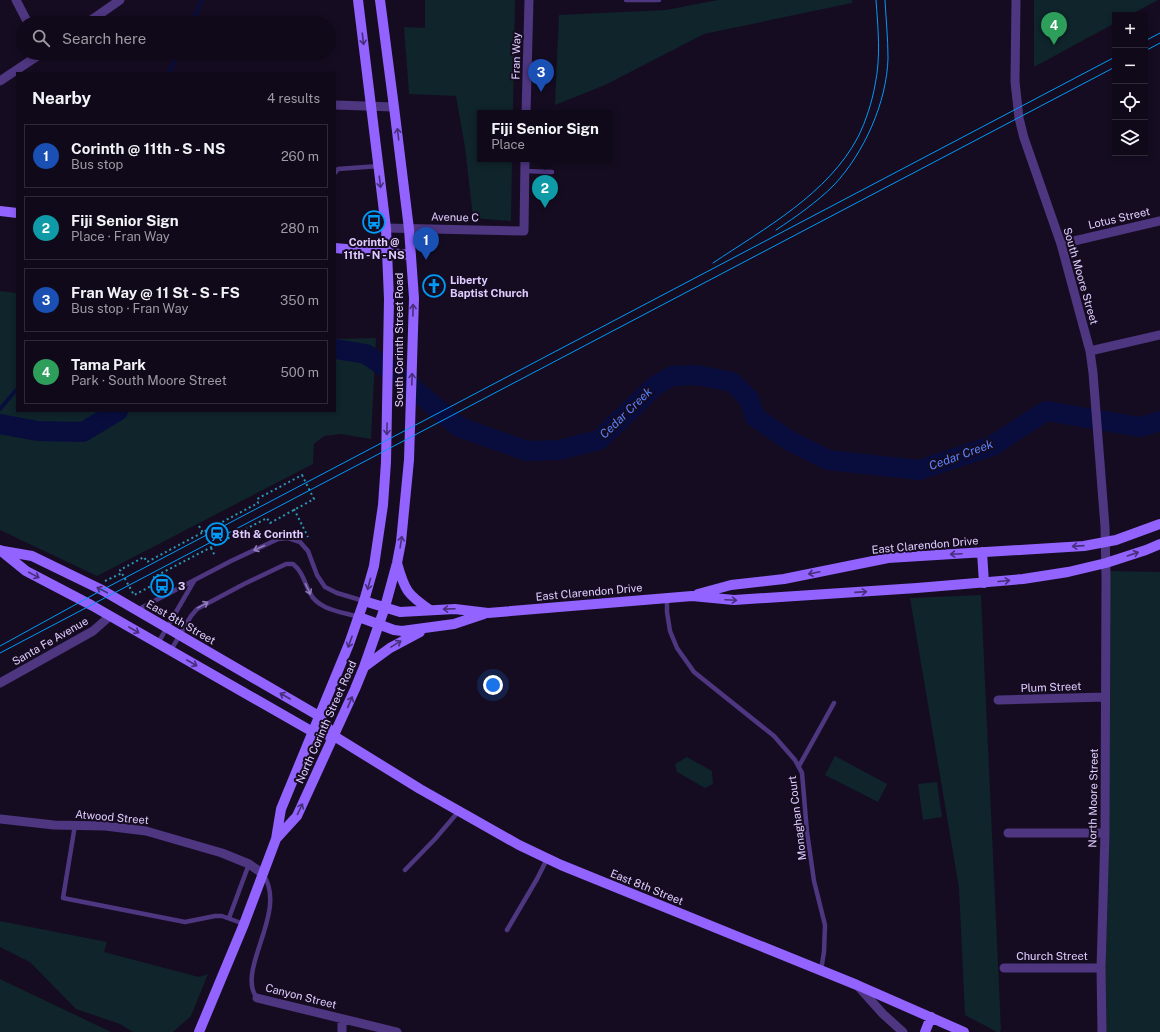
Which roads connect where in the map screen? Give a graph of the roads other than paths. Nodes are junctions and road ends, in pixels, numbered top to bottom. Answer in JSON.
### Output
{"nodes":[{"id":1,"x":16,"y":0,"type":"edge"},
{"id":2,"x":120,"y":0,"type":"edge"},
{"id":3,"x":358,"y":0,"type":"edge"},
{"id":4,"x":380,"y":0,"type":"edge"},
{"id":5,"x":529,"y":0,"type":"edge"},
{"id":6,"x":626,"y":0,"type":"edge"},
{"id":7,"x":659,"y":0,"type":"edge"},
{"id":8,"x":1016,"y":0,"type":"edge"},
{"id":9,"x":24,"y":16,"type":"edge"},
{"id":10,"x":97,"y":16,"type":"edge"},
{"id":11,"x":32,"y":60,"type":"edge"},
{"id":12,"x":0,"y":81,"type":"edge"},
{"id":13,"x":336,"y":105,"type":"edge"},
{"id":14,"x":371,"y":106,"type":"junction"},
{"id":15,"x":394,"y":107,"type":"junction"},
{"id":16,"x":526,"y":110,"type":"edge"},
{"id":17,"x":526,"y":162,"type":"edge"},
{"id":18,"x":378,"y":166,"type":"junction"},
{"id":19,"x":525,"y":171,"type":"junction"},
{"id":20,"x":336,"y":172,"type":"edge"},
{"id":21,"x":552,"y":172,"type":"dead end"},
{"id":22,"x":0,"y":211,"type":"edge"},
{"id":23,"x":16,"y":213,"type":"edge"},
{"id":24,"x":1160,"y":221,"type":"edge"},
{"id":25,"x":386,"y":228,"type":"junction"},
{"id":26,"x":409,"y":228,"type":"junction"},
{"id":27,"x":1061,"y":244,"type":"junction"},
{"id":28,"x":336,"y":248,"type":"edge"},
{"id":29,"x":387,"y":253,"type":"junction"},
{"id":30,"x":411,"y":256,"type":"junction"},
{"id":31,"x":1160,"y":335,"type":"edge"},
{"id":32,"x":1090,"y":351,"type":"junction"},
{"id":33,"x":1160,"y":524,"type":"edge"},
{"id":34,"x":1105,"y":542,"type":"junction"},
{"id":35,"x":1160,"y":544,"type":"edge"},
{"id":36,"x":2,"y":551,"type":"edge"},
{"id":37,"x":982,"y":552,"type":"junction"},
{"id":38,"x":397,"y":563,"type":"junction"},
{"id":39,"x":1106,"y":563,"type":"junction"},
{"id":40,"x":195,"y":580,"type":"junction"},
{"id":41,"x":984,"y":583,"type":"junction"},
{"id":42,"x":692,"y":596,"type":"junction"},
{"id":43,"x":667,"y":598,"type":"junction"},
{"id":44,"x":364,"y":601,"type":"junction"},
{"id":45,"x":385,"y":607,"type":"junction"},
{"id":46,"x":136,"y":610,"type":"junction"},
{"id":47,"x":430,"y":610,"type":"junction"},
{"id":48,"x":488,"y":613,"type":"junction"},
{"id":49,"x":110,"y":616,"type":"junction"},
{"id":50,"x":359,"y":617,"type":"junction"},
{"id":51,"x":378,"y":625,"type":"junction"},
{"id":52,"x":431,"y":627,"type":"junction"},
{"id":53,"x":168,"y":628,"type":"junction"},
{"id":54,"x":180,"y":635,"type":"junction"},
{"id":55,"x":158,"y":643,"type":"junction"},
{"id":56,"x":171,"y":651,"type":"junction"},
{"id":57,"x":364,"y":667,"type":"junction"},
{"id":58,"x":0,"y":683,"type":"edge"},
{"id":59,"x":1105,"y":697,"type":"junction"},
{"id":60,"x":998,"y":700,"type":"dead end"},
{"id":61,"x":834,"y":703,"type":"dead end"},
{"id":62,"x":319,"y":716,"type":"junction"},
{"id":63,"x":312,"y":732,"type":"junction"},
{"id":64,"x":334,"y":736,"type":"junction"},
{"id":65,"x":799,"y":766,"type":"junction"},
{"id":66,"x":459,"y":811,"type":"junction"},
{"id":67,"x":0,"y":819,"type":"edge"},
{"id":68,"x":76,"y":825,"type":"junction"},
{"id":69,"x":1008,"y":833,"type":"dead end"},
{"id":70,"x":1104,"y":833,"type":"junction"},
{"id":71,"x":276,"y":839,"type":"junction"},
{"id":72,"x":548,"y":859,"type":"junction"},
{"id":73,"x":249,"y":864,"type":"junction"},
{"id":74,"x":404,"y":870,"type":"dead end"},
{"id":75,"x":263,"y":874,"type":"junction"},
{"id":76,"x":229,"y":918,"type":"junction"},
{"id":77,"x":244,"y":924,"type":"junction"},
{"id":78,"x":507,"y":930,"type":"dead end"},
{"id":79,"x":1004,"y":968,"type":"dead end"},
{"id":80,"x":1101,"y":968,"type":"junction"},
{"id":81,"x":821,"y":970,"type":"junction"},
{"id":82,"x":857,"y":985,"type":"junction"},
{"id":83,"x":257,"y":998,"type":"joint"},
{"id":84,"x":931,"y":1017,"type":"junction"},
{"id":85,"x":342,"y":1019,"type":"junction"},
{"id":86,"x":945,"y":1028,"type":"edge"},
{"id":87,"x":198,"y":1032,"type":"edge"},
{"id":88,"x":342,"y":1032,"type":"edge"},
{"id":89,"x":397,"y":1032,"type":"edge"},
{"id":90,"x":903,"y":1032,"type":"edge"},
{"id":91,"x":926,"y":1032,"type":"edge"},
{"id":92,"x":964,"y":1032,"type":"edge"},
{"id":93,"x":1102,"y":1032,"type":"edge"}],
"edges":[{"from":1,"to":9,"type":"street"},
{"from":2,"to":10,"type":"street"},
{"from":3,"to":14,"type":"main road","name":"South Corinth Street Road","one_way":true},
{"from":4,"to":15,"type":"main road","name":"South Corinth Street Road"},
{"from":5,"to":16,"type":"street","name":"Fran Way"},
{"from":6,"to":7,"type":"lane"},
{"from":8,"to":27,"type":"street","name":"South Moore Street"},
{"from":11,"to":12,"type":"street"},
{"from":13,"to":14,"type":"street"},
{"from":14,"to":15,"type":"street"},
{"from":14,"to":18,"type":"main road","name":"South Corinth Street Road"},
{"from":26,"to":15,"type":"main road","name":"South Corinth Street Road","one_way":true},
{"from":17,"to":19,"type":"street"},
{"from":18,"to":20,"type":"lane"},
{"from":18,"to":25,"type":"main road","name":"South Corinth Street Road","one_way":true},
{"from":19,"to":21,"type":"lane"},
{"from":19,"to":26,"type":"street","name":"Avenue C"},
{"from":22,"to":23,"type":"main road"},
{"from":24,"to":27,"type":"street","name":"Lotus Street"},
{"from":25,"to":26,"type":"street","name":"Avenue C"},
{"from":25,"to":29,"type":"main road","name":"South Corinth Street Road"},
{"from":26,"to":30,"type":"main road","name":"South Corinth Street Road"},
{"from":27,"to":32,"type":"street","name":"South Moore Street"},
{"from":28,"to":29,"type":"main road"},
{"from":29,"to":30,"type":"main road"},
{"from":29,"to":44,"type":"main road","name":"South Corinth Street Road","one_way":true},
{"from":38,"to":30,"type":"main road","name":"South Corinth Street Road","one_way":true},
{"from":31,"to":32,"type":"street"},
{"from":32,"to":34,"type":"street","name":"South Moore Street"},
{"from":33,"to":34,"type":"main road","name":"East Clarendon Drive"},
{"from":34,"to":37,"type":"main road","name":"East Clarendon Drive","one_way":true},
{"from":34,"to":39,"type":"street","name":"South Moore Street"},
{"from":39,"to":35,"type":"main road","name":"East Clarendon Drive","one_way":true},
{"from":46,"to":36,"type":"main road","name":"East 8th Street","one_way":true},
{"from":36,"to":49,"type":"main road","name":"East 8th Street","one_way":true},
{"from":37,"to":41,"type":"main road"},
{"from":37,"to":42,"type":"main road","name":"East Clarendon Drive","one_way":true},
{"from":38,"to":45,"type":"main road","name":"South Corinth Street Road"},
{"from":38,"to":47,"type":"main road"},
{"from":41,"to":39,"type":"main road","name":"East Clarendon Drive","one_way":true},
{"from":39,"to":59,"type":"street","name":"North Moore Street"},
{"from":44,"to":40,"type":"lane","one_way":true},
{"from":40,"to":46,"type":"lane"},
{"from":40,"to":53,"type":"lane"},
{"from":42,"to":41,"type":"main road","name":"East Clarendon Drive","one_way":true},
{"from":42,"to":43,"type":"main road","name":"East Clarendon Drive"},
{"from":43,"to":48,"type":"main road","name":"East Clarendon Drive"},
{"from":43,"to":65,"type":"lane","name":"Monaghan Court"},
{"from":44,"to":45,"type":"main road","name":"East Clarendon Drive"},
{"from":44,"to":50,"type":"main road","name":"North Corinth Street Road"},
{"from":45,"to":47,"type":"main road","name":"East Clarendon Drive"},
{"from":45,"to":51,"type":"main road","name":"North Corinth Street Road"},
{"from":46,"to":53,"type":"main road","name":"East 8th Street"},
{"from":48,"to":47,"type":"main road","name":"East Clarendon Drive","one_way":true},
{"from":48,"to":52,"type":"main road","name":"East Clarendon Drive"},
{"from":49,"to":55,"type":"main road","name":"East 8th Street","one_way":true},
{"from":49,"to":58,"type":"street","name":"Santa Fe Avenue"},
{"from":50,"to":51,"type":"main road","name":"East Clarendon Drive"},
{"from":54,"to":50,"type":"lane","one_way":true},
{"from":50,"to":62,"type":"main road","name":"North Corinth Street Road","one_way":true},
{"from":51,"to":52,"type":"main road","name":"East Clarendon Drive"},
{"from":51,"to":57,"type":"main road","name":"North Corinth Street Road"},
{"from":57,"to":52,"type":"main road","one_way":true},
{"from":53,"to":54,"type":"main road","name":"East 8th Street"},
{"from":53,"to":55,"type":"lane"},
{"from":54,"to":56,"type":"lane"},
{"from":62,"to":54,"type":"main road","name":"East 8th Street","one_way":true},
{"from":55,"to":56,"type":"main road","name":"East 8th Street"},
{"from":56,"to":63,"type":"main road","name":"East 8th Street","one_way":true},
{"from":64,"to":57,"type":"main road","name":"North Corinth Street Road","one_way":true},
{"from":59,"to":60,"type":"street","name":"Plum Street"},
{"from":59,"to":70,"type":"street","name":"North Moore Street"},
{"from":61,"to":65,"type":"lane"},
{"from":62,"to":63,"type":"main road","name":"North Corinth Street Road"},
{"from":62,"to":64,"type":"main road","name":"East 8th Street"},
{"from":63,"to":64,"type":"main road","name":"East 8th Street"},
{"from":63,"to":71,"type":"main road","name":"North Corinth Street Road"},
{"from":64,"to":66,"type":"main road","name":"East 8th Street"},
{"from":71,"to":64,"type":"main road","name":"North Corinth Street Road","one_way":true},
{"from":65,"to":81,"type":"lane","name":"Monaghan Court"},
{"from":66,"to":72,"type":"main road","name":"East 8th Street"},
{"from":66,"to":74,"type":"lane"},
{"from":67,"to":68,"type":"street","name":"Atwood Street"},
{"from":68,"to":73,"type":"street","name":"Atwood Street"},
{"from":68,"to":76,"type":"lane"},
{"from":69,"to":70,"type":"street"},
{"from":70,"to":80,"type":"street","name":"North Moore Street"},
{"from":71,"to":75,"type":"main road","name":"North Corinth Street Road"},
{"from":72,"to":78,"type":"lane"},
{"from":72,"to":81,"type":"main road","name":"East 8th Street"},
{"from":73,"to":75,"type":"street","name":"Atwood Street"},
{"from":73,"to":76,"type":"lane"},
{"from":75,"to":77,"type":"main road","name":"North Corinth Street Road"},
{"from":75,"to":83,"type":"lane","name":"Canyon Street"},
{"from":76,"to":77,"type":"lane"},
{"from":77,"to":87,"type":"main road","name":"North Corinth Street Road"},
{"from":79,"to":80,"type":"street","name":"Church Street"},
{"from":80,"to":93,"type":"street","name":"North Moore Street"},
{"from":81,"to":82,"type":"main road","name":"East 8th Street"},
{"from":82,"to":84,"type":"main road","name":"East 8th Street"},
{"from":82,"to":90,"type":"street"},
{"from":83,"to":85,"type":"street","name":"Canyon Street"},
{"from":84,"to":86,"type":"main road","name":"East 8th Street"},
{"from":84,"to":91,"type":"main road"},
{"from":85,"to":88,"type":"street"},
{"from":85,"to":89,"type":"street","name":"Canyon Street"},
{"from":86,"to":92,"type":"main road","name":"East 8th Street"}]}
